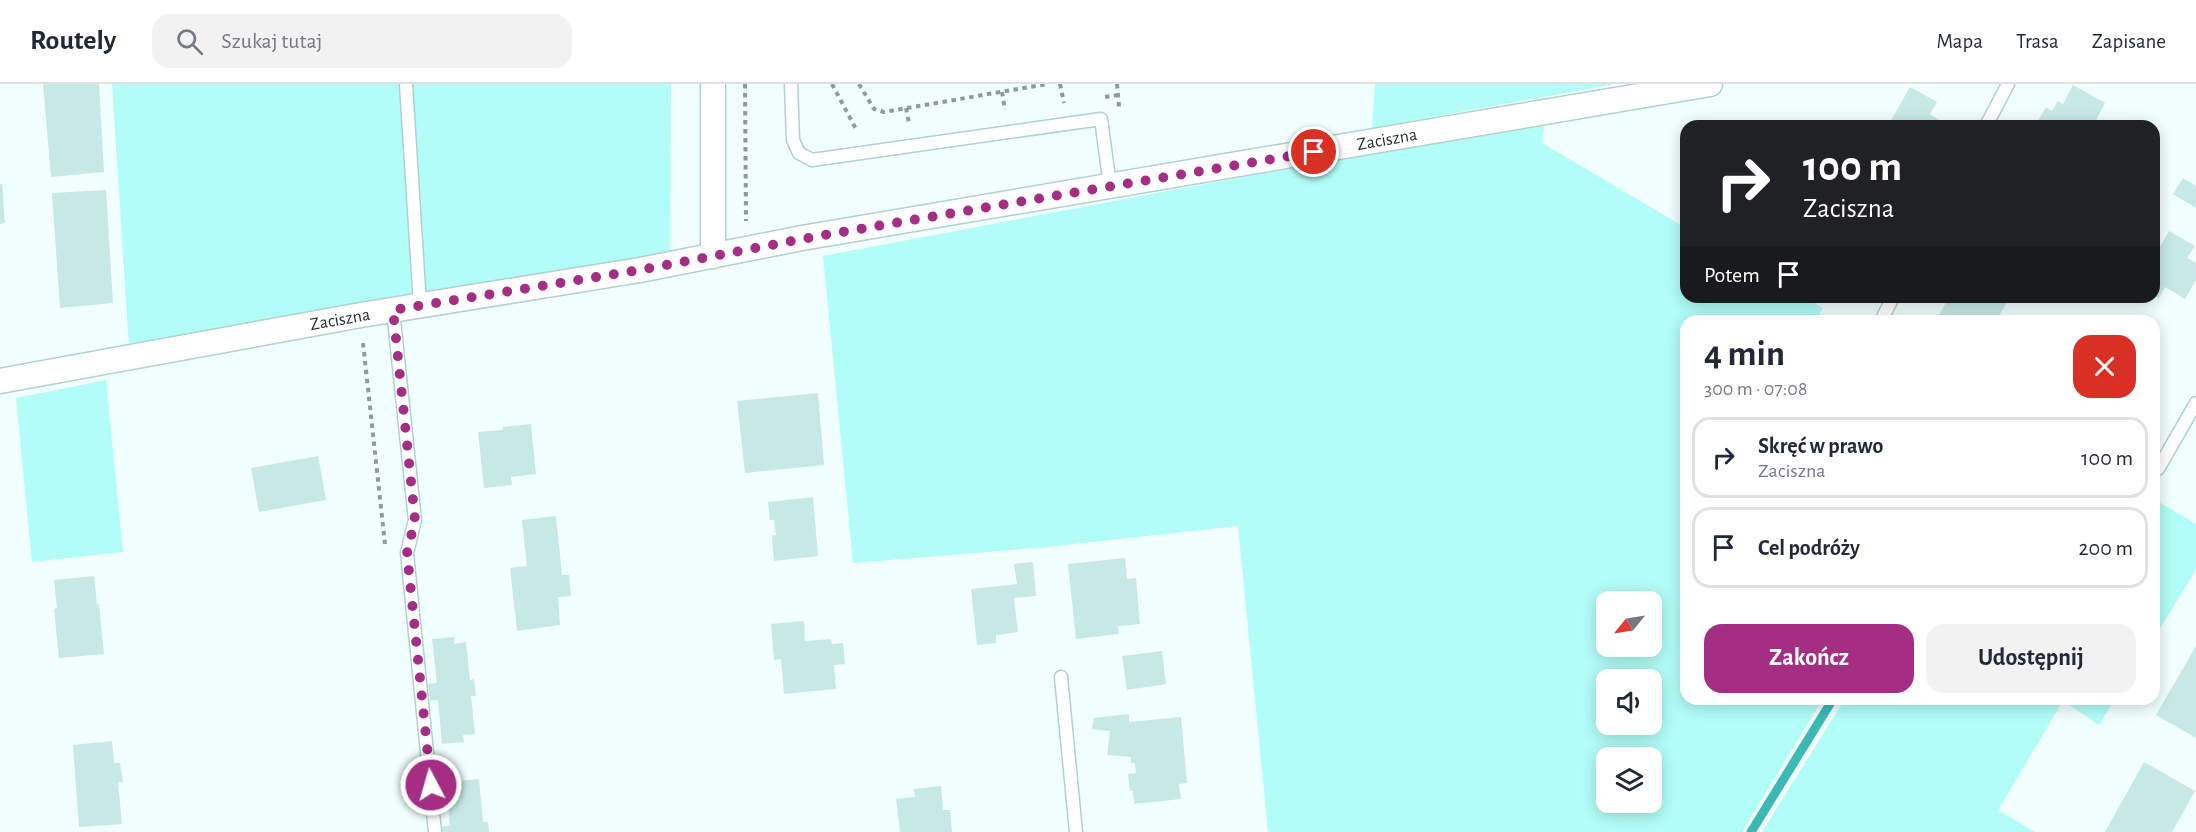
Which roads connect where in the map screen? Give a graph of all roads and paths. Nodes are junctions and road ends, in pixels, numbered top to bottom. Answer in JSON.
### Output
{"nodes":[{"id":1,"x":406,"y":84,"type":"edge"},
{"id":2,"x":713,"y":84,"type":"edge"},
{"id":3,"x":745,"y":84,"type":"edge"},
{"id":4,"x":792,"y":84,"type":"edge"},
{"id":5,"x":859,"y":84,"type":"edge"},
{"id":6,"x":1047,"y":84,"type":"edge"},
{"id":7,"x":1060,"y":84,"type":"edge"},
{"id":8,"x":1710,"y":84,"type":"edge"},
{"id":9,"x":2008,"y":84,"type":"edge"},
{"id":10,"x":1002,"y":92,"type":"junction"},
{"id":11,"x":1064,"y":104,"type":"dead end"},
{"id":12,"x":906,"y":108,"type":"junction"},
{"id":13,"x":1006,"y":114,"type":"dead end"},
{"id":14,"x":1989,"y":120,"type":"edge"},
{"id":15,"x":910,"y":130,"type":"dead end"},
{"id":16,"x":1110,"y":186,"type":"junction"},
{"id":17,"x":746,"y":249,"type":"junction"},
{"id":18,"x":713,"y":256,"type":"junction"},
{"id":19,"x":420,"y":305,"type":"junction"},
{"id":20,"x":393,"y":310,"type":"junction"},
{"id":21,"x":0,"y":381,"type":"edge"},
{"id":22,"x":2196,"y":403,"type":"edge"},
{"id":23,"x":2160,"y":466,"type":"edge"},
{"id":24,"x":1061,"y":677,"type":"dead end"},
{"id":25,"x":435,"y":832,"type":"edge"},
{"id":26,"x":1076,"y":832,"type":"edge"}],
"edges":[{"from":1,"to":19,"type":"lane"},
{"from":2,"to":18,"type":"street"},
{"from":3,"to":17,"type":"path"},
{"from":4,"to":16,"type":"lane"},
{"from":5,"to":12,"type":"path"},
{"from":6,"to":10,"type":"path"},
{"from":7,"to":11,"type":"path"},
{"from":8,"to":16,"type":"street","name":"Zaciszna"},
{"from":9,"to":14,"type":"lane"},
{"from":10,"to":12,"type":"path"},
{"from":10,"to":13,"type":"path"},
{"from":12,"to":15,"type":"path"},
{"from":16,"to":17,"type":"street","name":"Zaciszna"},
{"from":17,"to":18,"type":"street","name":"Zaciszna"},
{"from":18,"to":19,"type":"street","name":"Zaciszna"},
{"from":19,"to":20,"type":"street","name":"Zaciszna"},
{"from":20,"to":21,"type":"street","name":"Zaciszna"},
{"from":20,"to":25,"type":"lane"},
{"from":22,"to":23,"type":"lane"},
{"from":24,"to":26,"type":"lane"}]}
